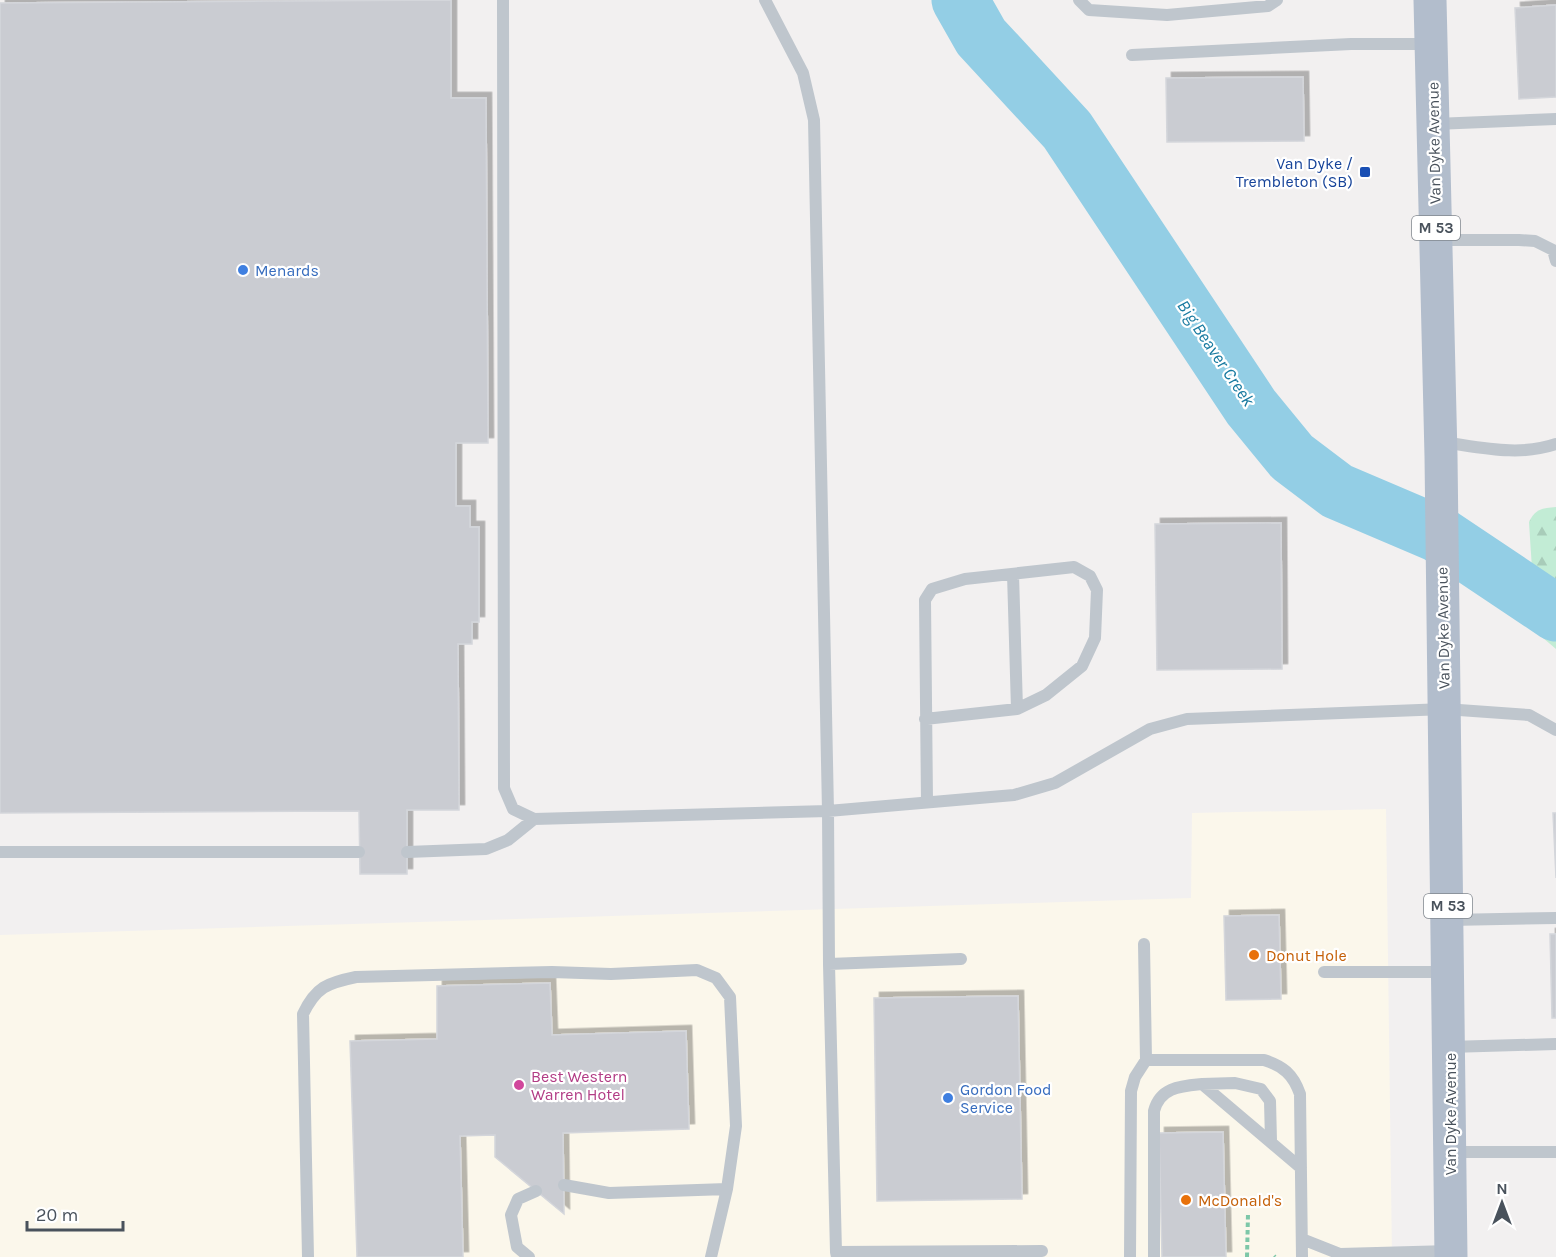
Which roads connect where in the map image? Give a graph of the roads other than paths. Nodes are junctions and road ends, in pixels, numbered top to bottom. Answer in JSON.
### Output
{"nodes":[{"id":1,"x":503,"y":0,"type":"edge"},
{"id":2,"x":765,"y":0,"type":"edge"},
{"id":3,"x":1079,"y":0,"type":"edge"},
{"id":4,"x":1277,"y":0,"type":"edge"},
{"id":5,"x":1430,"y":0,"type":"edge"},
{"id":6,"x":1431,"y":44,"type":"junction"},
{"id":7,"x":1132,"y":55,"type":"dead end"},
{"id":8,"x":1556,"y":119,"type":"edge"},
{"id":9,"x":1433,"y":124,"type":"junction"},
{"id":10,"x":1436,"y":240,"type":"junction"},
{"id":11,"x":1556,"y":261,"type":"edge"},
{"id":12,"x":1556,"y":444,"type":"edge"},
{"id":13,"x":1441,"y":449,"type":"junction"},
{"id":14,"x":1013,"y":574,"type":"junction"},
{"id":15,"x":1017,"y":709,"type":"junction"},
{"id":16,"x":1445,"y":709,"type":"junction"},
{"id":17,"x":925,"y":719,"type":"junction"},
{"id":18,"x":1556,"y":730,"type":"edge"},
{"id":19,"x":927,"y":802,"type":"junction"},
{"id":20,"x":828,"y":811,"type":"junction"},
{"id":21,"x":534,"y":819,"type":"junction"},
{"id":22,"x":0,"y":852,"type":"edge"},
{"id":23,"x":359,"y":852,"type":"dead end"},
{"id":24,"x":407,"y":852,"type":"dead end"},
{"id":25,"x":1556,"y":918,"type":"edge"},
{"id":26,"x":1448,"y":920,"type":"junction"},
{"id":27,"x":1144,"y":944,"type":"dead end"},
{"id":28,"x":961,"y":959,"type":"dead end"},
{"id":29,"x":829,"y":964,"type":"junction"},
{"id":30,"x":1324,"y":972,"type":"dead end"},
{"id":31,"x":1449,"y":972,"type":"junction"},
{"id":32,"x":1556,"y":1044,"type":"edge"},
{"id":33,"x":1449,"y":1047,"type":"junction"},
{"id":34,"x":1146,"y":1060,"type":"junction"},
{"id":35,"x":1202,"y":1084,"type":"junction"},
{"id":36,"x":1271,"y":1141,"type":"junction"},
{"id":37,"x":1450,"y":1152,"type":"junction"},
{"id":38,"x":1556,"y":1152,"type":"edge"},
{"id":39,"x":1301,"y":1168,"type":"junction"},
{"id":40,"x":564,"y":1185,"type":"dead end"},
{"id":41,"x":727,"y":1189,"type":"junction"},
{"id":42,"x":536,"y":1191,"type":"dead end"},
{"id":43,"x":1302,"y":1239,"type":"junction"},
{"id":44,"x":1042,"y":1251,"type":"dead end"},
{"id":45,"x":1451,"y":1254,"type":"edge"},
{"id":46,"x":837,"y":1255,"type":"edge"},
{"id":47,"x":308,"y":1257,"type":"edge"},
{"id":48,"x":529,"y":1257,"type":"edge"},
{"id":49,"x":711,"y":1257,"type":"edge"},
{"id":50,"x":1130,"y":1257,"type":"edge"},
{"id":51,"x":1154,"y":1257,"type":"edge"},
{"id":52,"x":1302,"y":1257,"type":"edge"}],
"edges":[{"from":1,"to":21,"type":"lane"},
{"from":2,"to":20,"type":"lane"},
{"from":3,"to":4,"type":"lane"},
{"from":5,"to":6,"type":"main road","name":"Van Dyke Avenue","number":"M 53"},
{"from":6,"to":7,"type":"lane"},
{"from":6,"to":9,"type":"main road","name":"Van Dyke Avenue","number":"M 53"},
{"from":8,"to":9,"type":"lane"},
{"from":9,"to":10,"type":"main road","name":"Van Dyke Avenue","number":"M 53"},
{"from":10,"to":11,"type":"lane"},
{"from":10,"to":13,"type":"main road","name":"Van Dyke Avenue","number":"M 53"},
{"from":12,"to":13,"type":"lane"},
{"from":13,"to":16,"type":"main road","name":"Van Dyke Avenue","number":"M 53"},
{"from":14,"to":15,"type":"lane"},
{"from":14,"to":15,"type":"lane"},
{"from":14,"to":17,"type":"lane"},
{"from":15,"to":17,"type":"lane"},
{"from":16,"to":18,"type":"lane"},
{"from":16,"to":19,"type":"lane"},
{"from":16,"to":26,"type":"main road","name":"Van Dyke Avenue","number":"M 53"},
{"from":17,"to":19,"type":"lane"},
{"from":19,"to":20,"type":"lane"},
{"from":20,"to":21,"type":"lane"},
{"from":20,"to":29,"type":"lane"},
{"from":21,"to":24,"type":"lane"},
{"from":22,"to":23,"type":"lane"},
{"from":25,"to":26,"type":"lane"},
{"from":26,"to":31,"type":"main road","name":"Van Dyke Avenue","number":"M 53"},
{"from":27,"to":34,"type":"lane"},
{"from":28,"to":29,"type":"lane"},
{"from":29,"to":46,"type":"lane"},
{"from":30,"to":31,"type":"lane"},
{"from":31,"to":33,"type":"main road","name":"Van Dyke Avenue","number":"M 53"},
{"from":32,"to":33,"type":"lane"},
{"from":33,"to":37,"type":"main road","name":"Van Dyke Avenue","number":"M 53"},
{"from":34,"to":39,"type":"lane"},
{"from":34,"to":50,"type":"lane"},
{"from":35,"to":36,"type":"lane"},
{"from":35,"to":36,"type":"lane"},
{"from":35,"to":51,"type":"lane"},
{"from":36,"to":39,"type":"lane"},
{"from":37,"to":38,"type":"lane"},
{"from":37,"to":45,"type":"main road","name":"Van Dyke Avenue","number":"M 53"},
{"from":39,"to":43,"type":"lane"},
{"from":40,"to":41,"type":"lane"},
{"from":41,"to":47,"type":"lane"},
{"from":41,"to":49,"type":"lane"},
{"from":42,"to":48,"type":"lane"},
{"from":43,"to":45,"type":"lane"},
{"from":43,"to":52,"type":"lane"},
{"from":44,"to":46,"type":"lane"}]}
